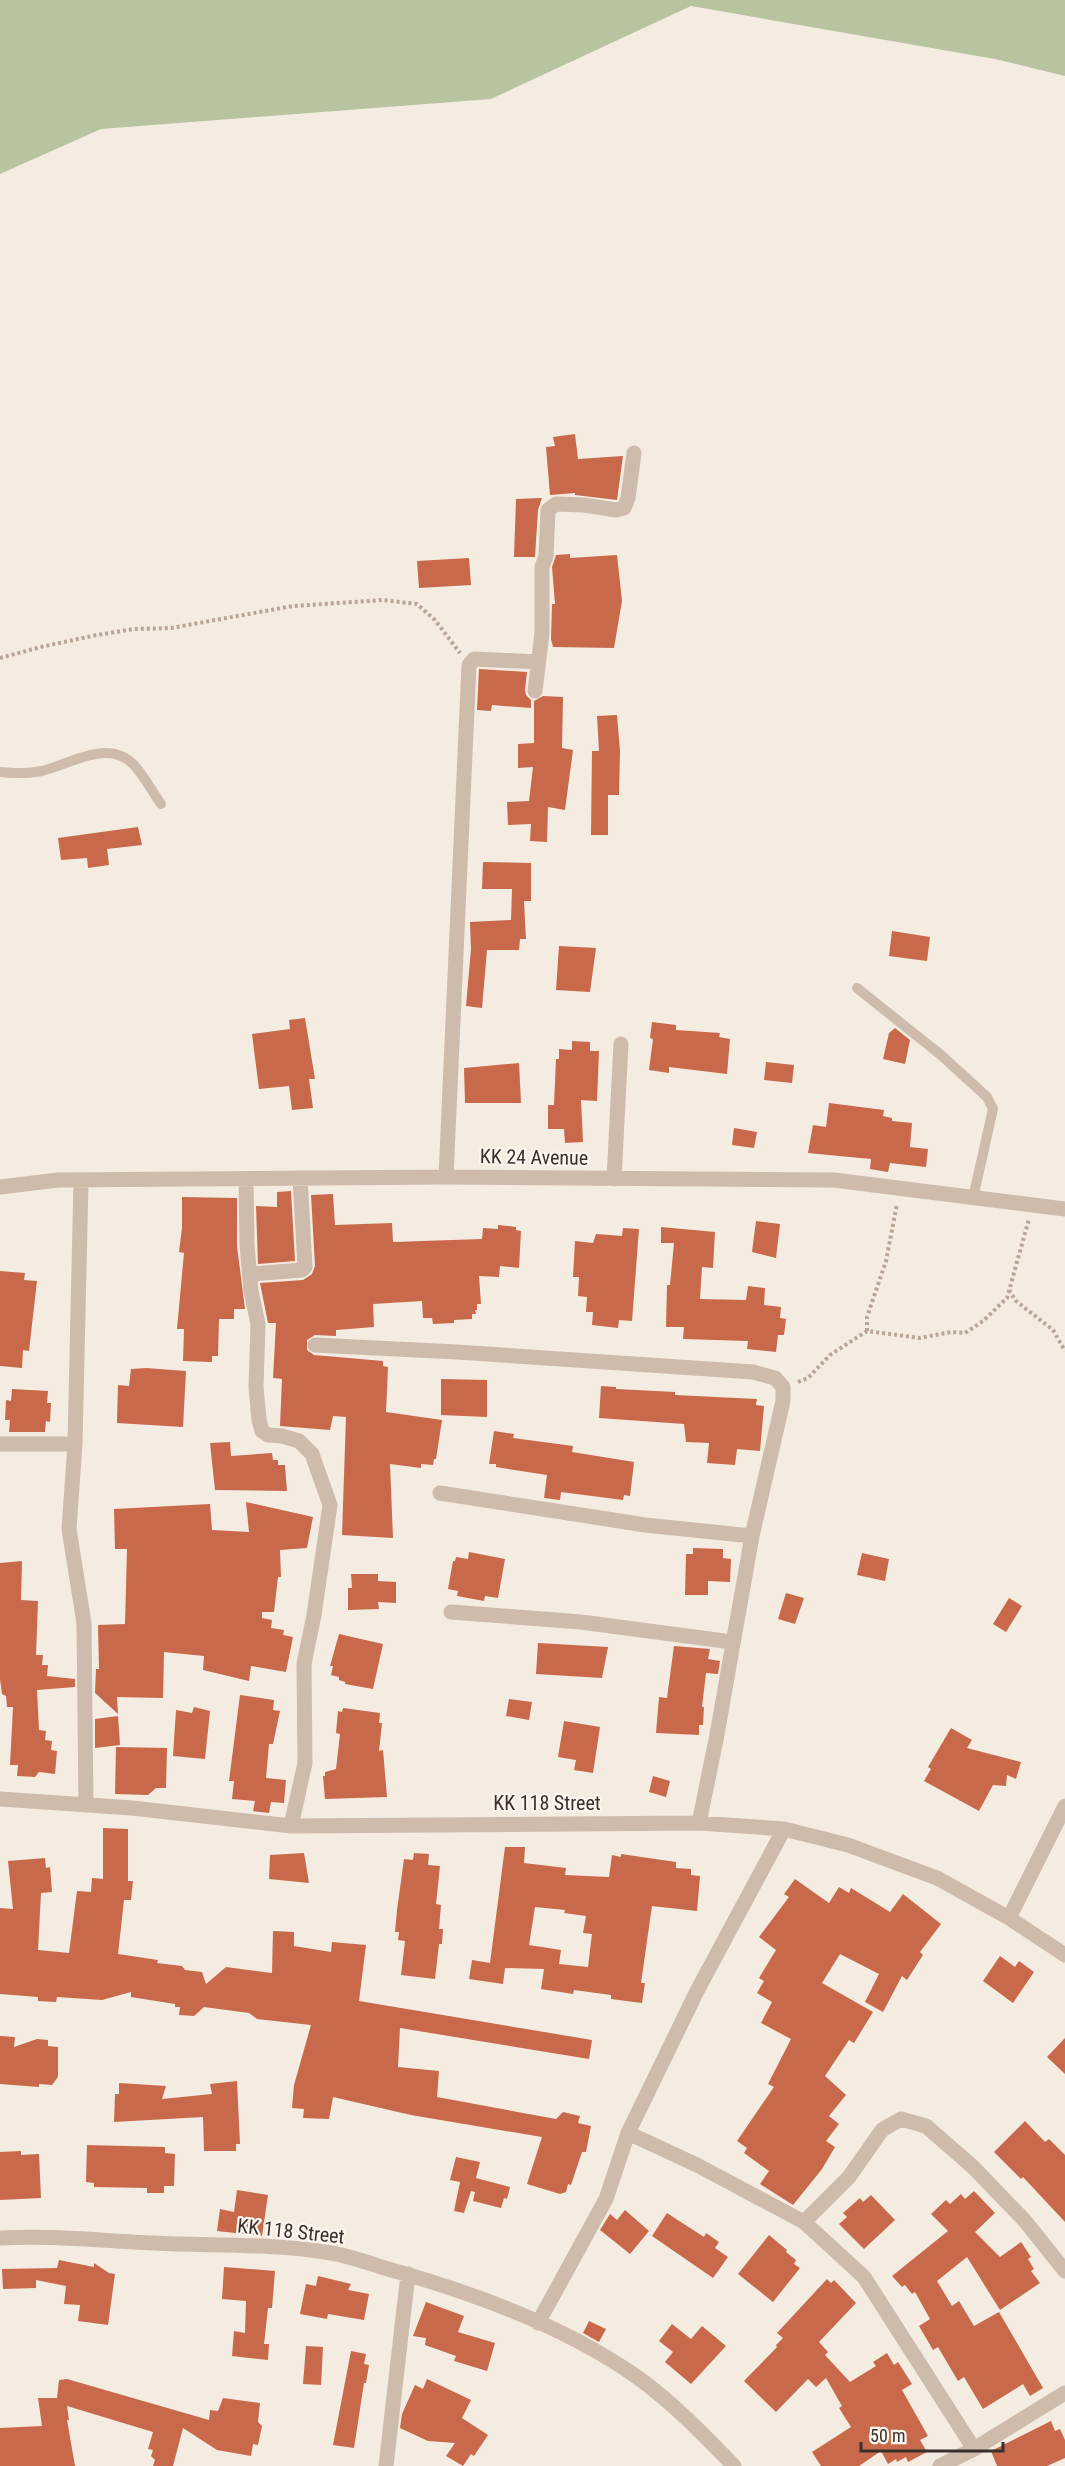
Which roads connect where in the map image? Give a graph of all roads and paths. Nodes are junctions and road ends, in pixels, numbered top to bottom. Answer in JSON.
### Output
{"nodes":[{"id":1,"x":633,"y":453,"type":"dead end"},
{"id":2,"x":0,"y":658,"type":"edge"},
{"id":3,"x":538,"y":662,"type":"junction"},
{"id":4,"x":469,"y":665,"type":"junction"},
{"id":5,"x":535,"y":691,"type":"dead end"},
{"id":6,"x":0,"y":772,"type":"edge"},
{"id":7,"x":161,"y":804,"type":"dead end"},
{"id":8,"x":857,"y":988,"type":"dead end"},
{"id":9,"x":621,"y":1044,"type":"dead end"},
{"id":10,"x":446,"y":1177,"type":"junction"},
{"id":11,"x":300,"y":1178,"type":"junction"},
{"id":12,"x":246,"y":1179,"type":"junction"},
{"id":13,"x":614,"y":1179,"type":"junction"},
{"id":14,"x":81,"y":1181,"type":"junction"},
{"id":15,"x":0,"y":1187,"type":"edge"},
{"id":16,"x":899,"y":1188,"type":"junction"},
{"id":17,"x":973,"y":1198,"type":"junction"},
{"id":18,"x":1033,"y":1205,"type":"junction"},
{"id":19,"x":1065,"y":1209,"type":"edge"},
{"id":20,"x":250,"y":1274,"type":"junction"},
{"id":21,"x":1008,"y":1289,"type":"junction"},
{"id":22,"x":867,"y":1331,"type":"junction"},
{"id":23,"x":315,"y":1345,"type":"dead end"},
{"id":24,"x":1065,"y":1351,"type":"edge"},
{"id":25,"x":783,"y":1387,"type":"junction"},
{"id":26,"x":0,"y":1444,"type":"edge"},
{"id":27,"x":75,"y":1444,"type":"junction"},
{"id":28,"x":440,"y":1493,"type":"dead end"},
{"id":29,"x":752,"y":1536,"type":"junction"},
{"id":30,"x":451,"y":1612,"type":"dead end"},
{"id":31,"x":732,"y":1642,"type":"junction"},
{"id":32,"x":0,"y":1799,"type":"edge"},
{"id":33,"x":86,"y":1805,"type":"junction"},
{"id":34,"x":1065,"y":1806,"type":"edge"},
{"id":35,"x":699,"y":1823,"type":"junction"},
{"id":36,"x":291,"y":1826,"type":"junction"},
{"id":37,"x":784,"y":1828,"type":"junction"},
{"id":38,"x":1009,"y":1918,"type":"junction"},
{"id":39,"x":1065,"y":1955,"type":"edge"},
{"id":40,"x":628,"y":2133,"type":"junction"},
{"id":41,"x":804,"y":2222,"type":"junction"},
{"id":42,"x":0,"y":2238,"type":"edge"},
{"id":43,"x":1065,"y":2271,"type":"edge"},
{"id":44,"x":408,"y":2274,"type":"junction"},
{"id":45,"x":538,"y":2323,"type":"junction"},
{"id":46,"x":1065,"y":2393,"type":"edge"},
{"id":47,"x":974,"y":2449,"type":"junction"},
{"id":48,"x":386,"y":2466,"type":"edge"},
{"id":49,"x":734,"y":2466,"type":"edge"},
{"id":50,"x":940,"y":2466,"type":"edge"}],
"edges":[{"from":1,"to":3,"type":"street"},
{"from":2,"to":4,"type":"path"},
{"from":3,"to":4,"type":"street"},
{"from":3,"to":5,"type":"street"},
{"from":4,"to":10,"type":"street"},
{"from":6,"to":7,"type":"lane"},
{"from":8,"to":17,"type":"lane"},
{"from":9,"to":13,"type":"street"},
{"from":10,"to":11,"type":"street","name":"KK 24 Avenue"},
{"from":10,"to":13,"type":"street","name":"KK 24 Avenue"},
{"from":11,"to":12,"type":"street","name":"KK 24 Avenue"},
{"from":11,"to":20,"type":"street"},
{"from":12,"to":14,"type":"street","name":"KK 24 Avenue"},
{"from":12,"to":20,"type":"street"},
{"from":13,"to":16,"type":"street","name":"KK 24 Avenue"},
{"from":14,"to":15,"type":"street","name":"KK 24 Avenue"},
{"from":14,"to":27,"type":"street"},
{"from":16,"to":17,"type":"street","name":"KK 24 Avenue"},
{"from":16,"to":22,"type":"path"},
{"from":17,"to":18,"type":"street","name":"KK 24 Avenue"},
{"from":18,"to":19,"type":"street","name":"KK 24 Avenue"},
{"from":18,"to":21,"type":"path"},
{"from":20,"to":36,"type":"street"},
{"from":21,"to":22,"type":"path"},
{"from":21,"to":24,"type":"path"},
{"from":22,"to":25,"type":"path"},
{"from":23,"to":25,"type":"street"},
{"from":25,"to":29,"type":"street"},
{"from":26,"to":27,"type":"street"},
{"from":27,"to":33,"type":"street"},
{"from":28,"to":29,"type":"street"},
{"from":29,"to":31,"type":"street"},
{"from":30,"to":31,"type":"street"},
{"from":31,"to":35,"type":"street"},
{"from":32,"to":33,"type":"street","name":"KK 118 Street"},
{"from":33,"to":36,"type":"street","name":"KK 118 Street"},
{"from":34,"to":38,"type":"street"},
{"from":35,"to":36,"type":"street","name":"KK 118 Street"},
{"from":35,"to":37,"type":"street","name":"KK 118 Street"},
{"from":37,"to":38,"type":"street","name":"KK 118 Street"},
{"from":37,"to":40,"type":"street"},
{"from":38,"to":39,"type":"street","name":"KK 118 Street"},
{"from":40,"to":41,"type":"street"},
{"from":40,"to":45,"type":"street"},
{"from":41,"to":43,"type":"street"},
{"from":41,"to":47,"type":"street"},
{"from":42,"to":44,"type":"street","name":"KK 118 Street"},
{"from":44,"to":45,"type":"street","name":"KK 118 Street"},
{"from":44,"to":48,"type":"street"},
{"from":45,"to":49,"type":"street","name":"KK 118 Street"},
{"from":46,"to":47,"type":"street"},
{"from":47,"to":50,"type":"street"}]}
